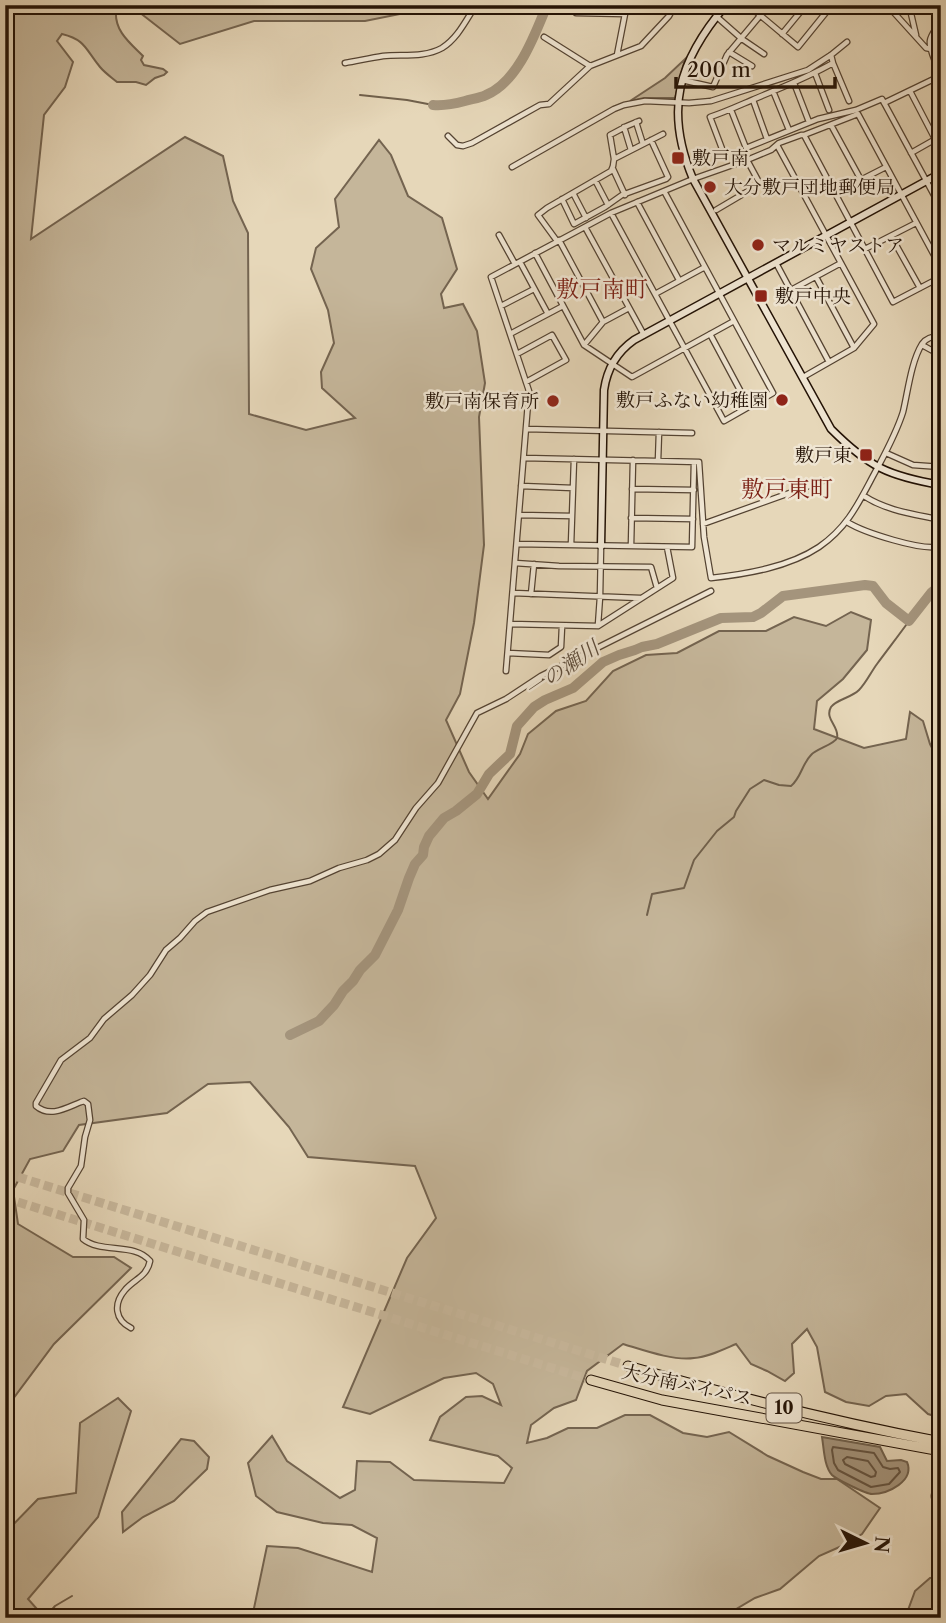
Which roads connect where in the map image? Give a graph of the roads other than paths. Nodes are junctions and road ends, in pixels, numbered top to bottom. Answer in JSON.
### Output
{"nodes":[{"id":1,"x":476,"y":5,"type":"edge"},
{"id":2,"x":675,"y":5,"type":"edge"},
{"id":3,"x":726,"y":5,"type":"edge"},
{"id":4,"x":748,"y":5,"type":"edge"},
{"id":5,"x":769,"y":5,"type":"edge"},
{"id":6,"x":806,"y":5,"type":"edge"},
{"id":7,"x":832,"y":5,"type":"edge"},
{"id":8,"x":887,"y":5,"type":"edge"},
{"id":9,"x":909,"y":5,"type":"edge"},
{"id":10,"x":939,"y":5,"type":"edge"},
{"id":11,"x":576,"y":13,"type":"dead end"},
{"id":12,"x":716,"y":16,"type":"junction"},
{"id":13,"x":760,"y":16,"type":"junction"},
{"id":14,"x":941,"y":18,"type":"edge"},
{"id":15,"x":782,"y":34,"type":"junction"},
{"id":16,"x":544,"y":37,"type":"dead end"},
{"id":17,"x":741,"y":37,"type":"junction"},
{"id":18,"x":917,"y":37,"type":"junction"},
{"id":19,"x":847,"y":42,"type":"dead end"},
{"id":20,"x":931,"y":49,"type":"junction"},
{"id":21,"x":729,"y":52,"type":"junction"},
{"id":22,"x":764,"y":54,"type":"dead end"},
{"id":23,"x":831,"y":55,"type":"junction"},
{"id":24,"x":617,"y":56,"type":"junction"},
{"id":25,"x":345,"y":63,"type":"dead end"},
{"id":26,"x":833,"y":63,"type":"junction"},
{"id":27,"x":590,"y":66,"type":"junction"},
{"id":28,"x":752,"y":66,"type":"dead end"},
{"id":29,"x":815,"y":73,"type":"junction"},
{"id":30,"x":939,"y":77,"type":"junction"},
{"id":31,"x":682,"y":80,"type":"junction"},
{"id":32,"x":794,"y":83,"type":"junction"},
{"id":33,"x":941,"y":87,"type":"edge"},
{"id":34,"x":910,"y":91,"type":"junction"},
{"id":35,"x":774,"y":92,"type":"junction"},
{"id":36,"x":753,"y":100,"type":"junction"},
{"id":37,"x":849,"y":102,"type":"dead end"},
{"id":38,"x":679,"y":103,"type":"junction"},
{"id":39,"x":884,"y":103,"type":"junction"},
{"id":40,"x":732,"y":110,"type":"junction"},
{"id":41,"x":829,"y":110,"type":"dead end"},
{"id":42,"x":857,"y":112,"type":"junction"},
{"id":43,"x":809,"y":122,"type":"junction"},
{"id":44,"x":831,"y":125,"type":"junction"},
{"id":45,"x":624,"y":127,"type":"junction"},
{"id":46,"x":789,"y":130,"type":"junction"},
{"id":47,"x":663,"y":134,"type":"dead end"},
{"id":48,"x":804,"y":135,"type":"junction"},
{"id":49,"x":448,"y":136,"type":"dead end"},
{"id":50,"x":938,"y":137,"type":"edge"},
{"id":51,"x":767,"y":139,"type":"junction"},
{"id":52,"x":651,"y":140,"type":"junction"},
{"id":53,"x":643,"y":144,"type":"junction"},
{"id":54,"x":777,"y":145,"type":"junction"},
{"id":55,"x":632,"y":150,"type":"junction"},
{"id":56,"x":911,"y":153,"type":"junction"},
{"id":57,"x":724,"y":154,"type":"dead end"},
{"id":58,"x":614,"y":159,"type":"junction"},
{"id":59,"x":747,"y":160,"type":"junction"},
{"id":60,"x":512,"y":167,"type":"dead end"},
{"id":61,"x":886,"y":167,"type":"junction"},
{"id":62,"x":613,"y":169,"type":"junction"},
{"id":63,"x":941,"y":173,"type":"edge"},
{"id":64,"x":694,"y":179,"type":"junction"},
{"id":65,"x":596,"y":180,"type":"junction"},
{"id":66,"x":861,"y":180,"type":"junction"},
{"id":67,"x":926,"y":181,"type":"junction"},
{"id":68,"x":664,"y":191,"type":"junction"},
{"id":69,"x":573,"y":192,"type":"junction"},
{"id":70,"x":835,"y":194,"type":"junction"},
{"id":71,"x":901,"y":194,"type":"junction"},
{"id":72,"x":625,"y":195,"type":"junction"},
{"id":73,"x":562,"y":199,"type":"junction"},
{"id":74,"x":637,"y":202,"type":"junction"},
{"id":75,"x":608,"y":205,"type":"junction"},
{"id":76,"x":941,"y":208,"type":"edge"},
{"id":77,"x":716,"y":209,"type":"dead end"},
{"id":78,"x":611,"y":213,"type":"junction"},
{"id":79,"x":586,"y":218,"type":"junction"},
{"id":80,"x":850,"y":222,"type":"junction"},
{"id":81,"x":916,"y":223,"type":"junction"},
{"id":82,"x":585,"y":227,"type":"junction"},
{"id":83,"x":499,"y":235,"type":"dead end"},
{"id":84,"x":826,"y":235,"type":"junction"},
{"id":85,"x":891,"y":236,"type":"junction"},
{"id":86,"x":558,"y":241,"type":"junction"},
{"id":87,"x":865,"y":249,"type":"junction"},
{"id":88,"x":535,"y":253,"type":"junction"},
{"id":89,"x":518,"y":263,"type":"junction"},
{"id":90,"x":776,"y":263,"type":"junction"},
{"id":91,"x":841,"y":263,"type":"junction"},
{"id":92,"x":705,"y":267,"type":"junction"},
{"id":93,"x":941,"y":268,"type":"edge"},
{"id":94,"x":816,"y":277,"type":"junction"},
{"id":95,"x":747,"y":278,"type":"junction"},
{"id":96,"x":940,"y":278,"type":"edge"},
{"id":97,"x":679,"y":280,"type":"junction"},
{"id":98,"x":920,"y":288,"type":"junction"},
{"id":99,"x":534,"y":289,"type":"junction"},
{"id":100,"x":790,"y":290,"type":"junction"},
{"id":101,"x":655,"y":294,"type":"junction"},
{"id":102,"x":719,"y":294,"type":"junction"},
{"id":103,"x":500,"y":306,"type":"junction"},
{"id":104,"x":563,"y":306,"type":"junction"},
{"id":105,"x":629,"y":308,"type":"junction"},
{"id":106,"x":548,"y":314,"type":"junction"},
{"id":107,"x":669,"y":321,"type":"junction"},
{"id":108,"x":734,"y":321,"type":"junction"},
{"id":109,"x":603,"y":322,"type":"junction"},
{"id":110,"x":510,"y":334,"type":"junction"},
{"id":111,"x":710,"y":334,"type":"junction"},
{"id":112,"x":644,"y":335,"type":"junction"},
{"id":113,"x":941,"y":336,"type":"edge"},
{"id":114,"x":584,"y":345,"type":"junction"},
{"id":115,"x":922,"y":345,"type":"junction"},
{"id":116,"x":684,"y":348,"type":"junction"},
{"id":117,"x":854,"y":348,"type":"junction"},
{"id":118,"x":517,"y":354,"type":"junction"},
{"id":119,"x":830,"y":362,"type":"junction"},
{"id":120,"x":612,"y":364,"type":"junction"},
{"id":121,"x":805,"y":376,"type":"dead end"},
{"id":122,"x":526,"y":382,"type":"junction"},
{"id":123,"x":941,"y":397,"type":"edge"},
{"id":124,"x":749,"y":407,"type":"junction"},
{"id":125,"x":526,"y":429,"type":"junction"},
{"id":126,"x":603,"y":431,"type":"junction"},
{"id":127,"x":659,"y":432,"type":"junction"},
{"id":128,"x":692,"y":433,"type":"dead end"},
{"id":129,"x":886,"y":453,"type":"junction"},
{"id":130,"x":524,"y":458,"type":"junction"},
{"id":131,"x":574,"y":459,"type":"junction"},
{"id":132,"x":603,"y":460,"type":"junction"},
{"id":133,"x":633,"y":460,"type":"junction"},
{"id":134,"x":658,"y":461,"type":"junction"},
{"id":135,"x":694,"y":462,"type":"junction"},
{"id":136,"x":877,"y":467,"type":"junction"},
{"id":137,"x":941,"y":467,"type":"edge"},
{"id":138,"x":823,"y":481,"type":"dead end"},
{"id":139,"x":941,"y":485,"type":"edge"},
{"id":140,"x":521,"y":486,"type":"junction"},
{"id":141,"x":573,"y":488,"type":"junction"},
{"id":142,"x":632,"y":489,"type":"junction"},
{"id":143,"x":694,"y":490,"type":"junction"},
{"id":144,"x":864,"y":496,"type":"junction"},
{"id":145,"x":519,"y":514,"type":"junction"},
{"id":146,"x":572,"y":516,"type":"junction"},
{"id":147,"x":631,"y":518,"type":"junction"},
{"id":148,"x":693,"y":519,"type":"junction"},
{"id":149,"x":941,"y":520,"type":"edge"},
{"id":150,"x":847,"y":522,"type":"junction"},
{"id":151,"x":703,"y":524,"type":"junction"},
{"id":152,"x":517,"y":544,"type":"junction"},
{"id":153,"x":571,"y":545,"type":"junction"},
{"id":154,"x":601,"y":545,"type":"junction"},
{"id":155,"x":631,"y":546,"type":"junction"},
{"id":156,"x":941,"y":546,"type":"edge"},
{"id":157,"x":667,"y":547,"type":"junction"},
{"id":158,"x":515,"y":563,"type":"junction"},
{"id":159,"x":534,"y":564,"type":"junction"},
{"id":160,"x":600,"y":566,"type":"junction"},
{"id":161,"x":657,"y":588,"type":"junction"},
{"id":162,"x":711,"y":591,"type":"dead end"},
{"id":163,"x":513,"y":593,"type":"junction"},
{"id":164,"x":531,"y":594,"type":"junction"},
{"id":165,"x":600,"y":597,"type":"junction"},
{"id":166,"x":640,"y":598,"type":"junction"},
{"id":167,"x":510,"y":624,"type":"junction"},
{"id":168,"x":562,"y":626,"type":"junction"},
{"id":169,"x":598,"y":626,"type":"junction"},
{"id":170,"x":508,"y":653,"type":"junction"},
{"id":171,"x":506,"y":671,"type":"dead end"},
{"id":172,"x":131,"y":1328,"type":"dead end"},
{"id":173,"x":628,"y":1366,"type":"tunnel mouth"},
{"id":174,"x":592,"y":1380,"type":"tunnel mouth"},
{"id":175,"x":941,"y":1440,"type":"edge"},
{"id":176,"x":941,"y":1453,"type":"edge"}],
"edges":[{"from":1,"to":25,"type":"street"},
{"from":2,"to":24,"type":"street"},
{"from":3,"to":12,"type":"street"},
{"from":4,"to":13,"type":"street"},
{"from":5,"to":13,"type":"street"},
{"from":6,"to":15,"type":"street"},
{"from":7,"to":15,"type":"street"},
{"from":8,"to":18,"type":"street"},
{"from":9,"to":18,"type":"street"},
{"from":10,"to":14,"type":"street"},
{"from":11,"to":24,"type":"street"},
{"from":12,"to":17,"type":"street"},
{"from":12,"to":31,"type":"street"},
{"from":13,"to":15,"type":"street"},
{"from":13,"to":17,"type":"street"},
{"from":14,"to":20,"type":"street"},
{"from":16,"to":27,"type":"street"},
{"from":17,"to":21,"type":"street"},
{"from":17,"to":22,"type":"street"},
{"from":18,"to":20,"type":"street"},
{"from":19,"to":23,"type":"street"},
{"from":20,"to":30,"type":"street"},
{"from":21,"to":28,"type":"street"},
{"from":21,"to":31,"type":"street"},
{"from":23,"to":26,"type":"street"},
{"from":23,"to":38,"type":"street"},
{"from":24,"to":27,"type":"street"},
{"from":26,"to":29,"type":"street"},
{"from":26,"to":37,"type":"street"},
{"from":27,"to":49,"type":"street"},
{"from":29,"to":32,"type":"street"},
{"from":29,"to":41,"type":"street"},
{"from":30,"to":33,"type":"street"},
{"from":30,"to":34,"type":"street"},
{"from":31,"to":38,"type":"street"},
{"from":32,"to":35,"type":"street"},
{"from":32,"to":43,"type":"street"},
{"from":34,"to":39,"type":"street"},
{"from":34,"to":50,"type":"street"},
{"from":35,"to":36,"type":"street"},
{"from":35,"to":46,"type":"street"},
{"from":36,"to":40,"type":"street"},
{"from":36,"to":51,"type":"street"},
{"from":38,"to":60,"type":"street"},
{"from":38,"to":64,"type":"street"},
{"from":39,"to":42,"type":"street"},
{"from":39,"to":56,"type":"street"},
{"from":40,"to":51,"type":"street"},
{"from":40,"to":57,"type":"street"},
{"from":42,"to":43,"type":"street"},
{"from":42,"to":44,"type":"street"},
{"from":42,"to":61,"type":"street"},
{"from":43,"to":46,"type":"street"},
{"from":44,"to":48,"type":"street"},
{"from":44,"to":66,"type":"street"},
{"from":45,"to":53,"type":"street"},
{"from":45,"to":55,"type":"street"},
{"from":45,"to":58,"type":"street"},
{"from":46,"to":51,"type":"street"},
{"from":47,"to":52,"type":"street"},
{"from":48,"to":54,"type":"street"},
{"from":48,"to":70,"type":"street"},
{"from":50,"to":56,"type":"street"},
{"from":52,"to":53,"type":"street"},
{"from":52,"to":72,"type":"street"},
{"from":53,"to":55,"type":"street"},
{"from":54,"to":59,"type":"street"},
{"from":54,"to":84,"type":"street"},
{"from":55,"to":58,"type":"street"},
{"from":56,"to":67,"type":"street"},
{"from":58,"to":62,"type":"street"},
{"from":59,"to":64,"type":"street"},
{"from":59,"to":77,"type":"street"},
{"from":61,"to":66,"type":"street"},
{"from":61,"to":71,"type":"street"},
{"from":62,"to":65,"type":"street"},
{"from":62,"to":72,"type":"street"},
{"from":63,"to":67,"type":"street"},
{"from":64,"to":68,"type":"street"},
{"from":64,"to":95,"type":"street"},
{"from":65,"to":69,"type":"street"},
{"from":65,"to":75,"type":"street"},
{"from":66,"to":70,"type":"street"},
{"from":67,"to":71,"type":"street"},
{"from":67,"to":76,"type":"street"},
{"from":68,"to":74,"type":"street"},
{"from":68,"to":92,"type":"street"},
{"from":69,"to":73,"type":"street"},
{"from":69,"to":79,"type":"street"},
{"from":70,"to":80,"type":"street"},
{"from":71,"to":80,"type":"street"},
{"from":71,"to":81,"type":"street"},
{"from":72,"to":75,"type":"street"},
{"from":73,"to":79,"type":"street"},
{"from":73,"to":86,"type":"street"},
{"from":74,"to":78,"type":"street"},
{"from":74,"to":97,"type":"street"},
{"from":75,"to":79,"type":"street"},
{"from":78,"to":82,"type":"street"},
{"from":78,"to":101,"type":"street"},
{"from":80,"to":84,"type":"street"},
{"from":80,"to":87,"type":"street"},
{"from":81,"to":85,"type":"street"},
{"from":81,"to":93,"type":"street"},
{"from":82,"to":86,"type":"street"},
{"from":82,"to":105,"type":"street"},
{"from":83,"to":89,"type":"street"},
{"from":84,"to":90,"type":"street"},
{"from":84,"to":91,"type":"street"},
{"from":85,"to":87,"type":"street"},
{"from":85,"to":98,"type":"street"},
{"from":86,"to":88,"type":"street"},
{"from":86,"to":109,"type":"street"},
{"from":87,"to":98,"type":"street"},
{"from":88,"to":89,"type":"street"},
{"from":88,"to":104,"type":"street"},
{"from":89,"to":99,"type":"street"},
{"from":89,"to":103,"type":"street"},
{"from":90,"to":95,"type":"street"},
{"from":90,"to":100,"type":"street"},
{"from":91,"to":94,"type":"street"},
{"from":91,"to":117,"type":"street"},
{"from":92,"to":97,"type":"street"},
{"from":92,"to":102,"type":"street"},
{"from":94,"to":100,"type":"street"},
{"from":94,"to":117,"type":"street"},
{"from":95,"to":102,"type":"street"},
{"from":95,"to":136,"type":"street"},
{"from":96,"to":98,"type":"street"},
{"from":97,"to":101,"type":"street"},
{"from":99,"to":103,"type":"street"},
{"from":99,"to":106,"type":"street"},
{"from":100,"to":119,"type":"street"},
{"from":101,"to":107,"type":"street"},
{"from":102,"to":107,"type":"street"},
{"from":102,"to":108,"type":"street"},
{"from":103,"to":110,"type":"street"},
{"from":104,"to":106,"type":"street"},
{"from":104,"to":114,"type":"street"},
{"from":105,"to":109,"type":"street"},
{"from":105,"to":112,"type":"street"},
{"from":106,"to":110,"type":"street"},
{"from":107,"to":112,"type":"street"},
{"from":107,"to":116,"type":"street"},
{"from":108,"to":111,"type":"street"},
{"from":108,"to":124,"type":"street"},
{"from":109,"to":114,"type":"street"},
{"from":110,"to":118,"type":"street"},
{"from":111,"to":116,"type":"street"},
{"from":111,"to":124,"type":"street"},
{"from":112,"to":120,"type":"street"},
{"from":113,"to":115,"type":"street"},
{"from":114,"to":120,"type":"street"},
{"from":115,"to":123,"type":"street"},
{"from":115,"to":129,"type":"street"},
{"from":116,"to":120,"type":"street"},
{"from":116,"to":124,"type":"street"},
{"from":117,"to":119,"type":"street"},
{"from":118,"to":122,"type":"street"},
{"from":118,"to":122,"type":"street"},
{"from":119,"to":121,"type":"street"},
{"from":120,"to":126,"type":"street"},
{"from":122,"to":125,"type":"street"},
{"from":125,"to":126,"type":"street"},
{"from":125,"to":130,"type":"street"},
{"from":126,"to":127,"type":"street"},
{"from":126,"to":132,"type":"street"},
{"from":127,"to":128,"type":"street"},
{"from":127,"to":134,"type":"street"},
{"from":129,"to":136,"type":"street"},
{"from":129,"to":137,"type":"street"},
{"from":130,"to":131,"type":"street"},
{"from":130,"to":140,"type":"street"},
{"from":131,"to":132,"type":"street"},
{"from":131,"to":141,"type":"street"},
{"from":132,"to":133,"type":"street"},
{"from":132,"to":154,"type":"street"},
{"from":133,"to":134,"type":"street"},
{"from":133,"to":142,"type":"street"},
{"from":134,"to":135,"type":"street"},
{"from":135,"to":143,"type":"street"},
{"from":135,"to":151,"type":"street"},
{"from":136,"to":139,"type":"street"},
{"from":136,"to":144,"type":"street"},
{"from":138,"to":151,"type":"street"},
{"from":140,"to":141,"type":"street"},
{"from":140,"to":145,"type":"street"},
{"from":141,"to":146,"type":"street"},
{"from":142,"to":143,"type":"street"},
{"from":142,"to":147,"type":"street"},
{"from":143,"to":148,"type":"street"},
{"from":144,"to":149,"type":"street"},
{"from":144,"to":150,"type":"street"},
{"from":145,"to":146,"type":"street"},
{"from":145,"to":152,"type":"street"},
{"from":146,"to":153,"type":"street"},
{"from":147,"to":148,"type":"street"},
{"from":147,"to":155,"type":"street"},
{"from":148,"to":157,"type":"street"},
{"from":150,"to":151,"type":"street"},
{"from":150,"to":156,"type":"street"},
{"from":152,"to":153,"type":"street"},
{"from":152,"to":158,"type":"street"},
{"from":153,"to":154,"type":"street"},
{"from":154,"to":155,"type":"street"},
{"from":154,"to":160,"type":"street"},
{"from":155,"to":157,"type":"street"},
{"from":157,"to":161,"type":"street"},
{"from":158,"to":159,"type":"street"},
{"from":158,"to":163,"type":"street"},
{"from":159,"to":160,"type":"street"},
{"from":159,"to":164,"type":"street"},
{"from":160,"to":161,"type":"street"},
{"from":160,"to":165,"type":"street"},
{"from":161,"to":166,"type":"street"},
{"from":162,"to":172,"type":"street"},
{"from":163,"to":164,"type":"street"},
{"from":163,"to":167,"type":"street"},
{"from":164,"to":165,"type":"street"},
{"from":165,"to":166,"type":"street"},
{"from":165,"to":169,"type":"street"},
{"from":166,"to":169,"type":"street"},
{"from":167,"to":168,"type":"street"},
{"from":167,"to":170,"type":"street"},
{"from":168,"to":169,"type":"street"},
{"from":168,"to":170,"type":"street"},
{"from":170,"to":171,"type":"street"},
{"from":173,"to":175,"type":"highway","name":"大分南バイパス","number":"10"},
{"from":174,"to":176,"type":"highway","name":"大分南バイパス","number":"10"}]}
